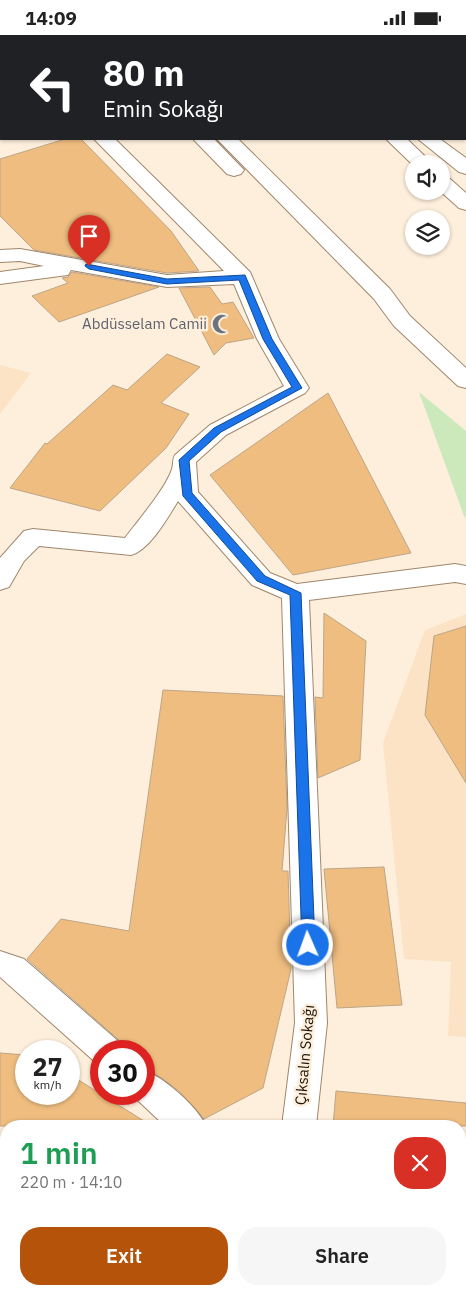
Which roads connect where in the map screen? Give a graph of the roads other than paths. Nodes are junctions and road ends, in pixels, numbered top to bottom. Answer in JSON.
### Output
{"nodes":[{"id":1,"x":105,"y":140,"type":"edge"},
{"id":2,"x":204,"y":140,"type":"edge"},
{"id":3,"x":228,"y":140,"type":"edge"},
{"id":4,"x":397,"y":140,"type":"edge"},
{"id":5,"x":429,"y":140,"type":"edge"},
{"id":6,"x":413,"y":155,"type":"edge"},
{"id":7,"x":466,"y":168,"type":"edge"},
{"id":8,"x":450,"y":189,"type":"edge"},
{"id":9,"x":466,"y":204,"type":"edge"},
{"id":10,"x":0,"y":237,"type":"edge"},
{"id":11,"x":10,"y":256,"type":"edge"},
{"id":12,"x":89,"y":266,"type":"junction"},
{"id":13,"x":242,"y":277,"type":"junction"},
{"id":14,"x":0,"y":278,"type":"edge"},
{"id":15,"x":402,"y":321,"type":"junction"},
{"id":16,"x":466,"y":381,"type":"edge"},
{"id":17,"x":185,"y":468,"type":"junction"},
{"id":18,"x":466,"y":575,"type":"edge"},
{"id":19,"x":0,"y":581,"type":"edge"},
{"id":20,"x":295,"y":593,"type":"junction"},
{"id":21,"x":0,"y":964,"type":"edge"},
{"id":22,"x":94,"y":1040,"type":"edge"},
{"id":23,"x":155,"y":1095,"type":"edge"},
{"id":24,"x":182,"y":1120,"type":"edge"},
{"id":25,"x":300,"y":1120,"type":"edge"}],
"edges":[{"from":1,"to":13,"type":"main road"},
{"from":2,"to":15,"type":"main road"},
{"from":3,"to":15,"type":"main road"},
{"from":4,"to":6,"type":"main road"},
{"from":5,"to":7,"type":"main road"},
{"from":8,"to":9,"type":"main road"},
{"from":10,"to":11,"type":"main road"},
{"from":11,"to":12,"type":"main road"},
{"from":12,"to":13,"type":"main road"},
{"from":12,"to":14,"type":"main road"},
{"from":13,"to":17,"type":"main road"},
{"from":15,"to":16,"type":"main road"},
{"from":17,"to":19,"type":"main road"},
{"from":17,"to":20,"type":"main road"},
{"from":18,"to":20,"type":"main road"},
{"from":20,"to":25,"type":"main road","name":"Çıksalın Sokağı"},
{"from":21,"to":22,"type":"main road"},
{"from":23,"to":24,"type":"main road"}]}
